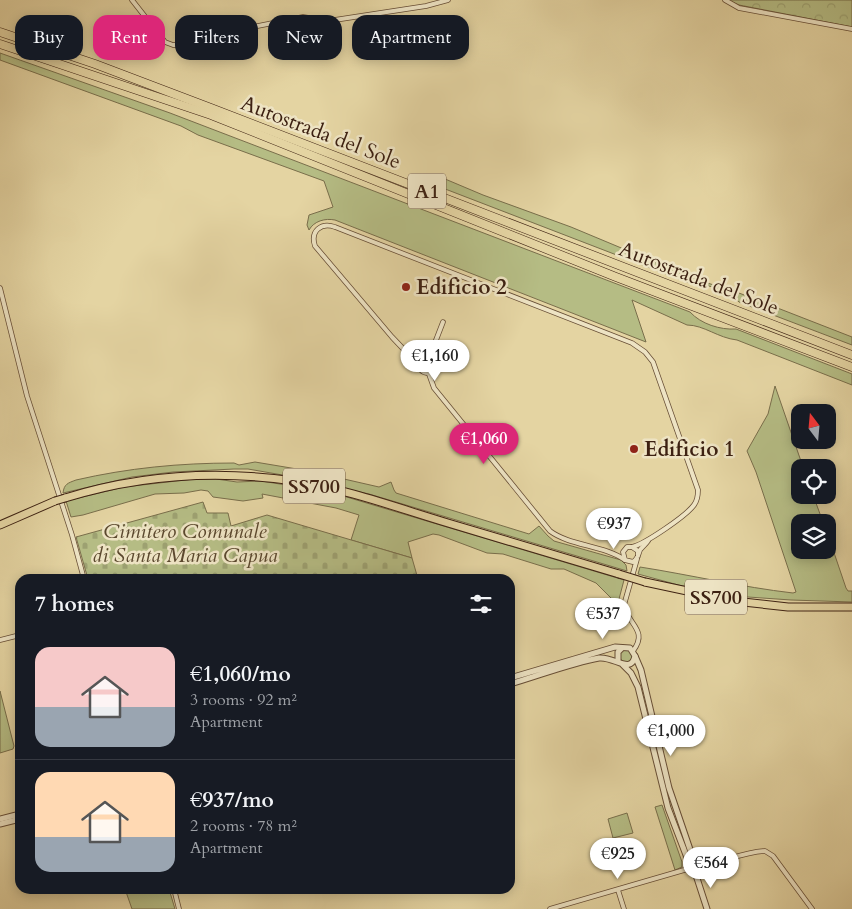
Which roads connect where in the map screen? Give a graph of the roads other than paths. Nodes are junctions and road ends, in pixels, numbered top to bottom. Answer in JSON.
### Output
{"nodes":[{"id":1,"x":132,"y":0,"type":"edge"},
{"id":2,"x":448,"y":0,"type":"edge"},
{"id":3,"x":725,"y":0,"type":"edge"},
{"id":4,"x":852,"y":29,"type":"edge"},
{"id":5,"x":0,"y":32,"type":"edge"},
{"id":6,"x":0,"y":44,"type":"edge"},
{"id":7,"x":0,"y":288,"type":"edge"},
{"id":8,"x":443,"y":322,"type":"dead end"},
{"id":9,"x":431,"y":353,"type":"junction"},
{"id":10,"x":852,"y":355,"type":"edge"},
{"id":11,"x":418,"y":360,"type":"junction"},
{"id":12,"x":852,"y":367,"type":"edge"},
{"id":13,"x":429,"y":374,"type":"junction"},
{"id":14,"x":0,"y":525,"type":"edge"},
{"id":15,"x":650,"y":538,"type":"junction"},
{"id":16,"x":632,"y":547,"type":"junction"},
{"id":17,"x":625,"y":548,"type":"junction"},
{"id":18,"x":609,"y":552,"type":"junction"},
{"id":19,"x":638,"y":558,"type":"junction"},
{"id":20,"x":626,"y":561,"type":"junction"},
{"id":21,"x":83,"y":574,"type":"edge"},
{"id":22,"x":632,"y":574,"type":"junction"},
{"id":23,"x":852,"y":607,"type":"edge"},
{"id":24,"x":15,"y":636,"type":"edge"},
{"id":25,"x":0,"y":640,"type":"edge"},
{"id":26,"x":622,"y":648,"type":"junction"},
{"id":27,"x":634,"y":653,"type":"junction"},
{"id":28,"x":621,"y":663,"type":"junction"},
{"id":29,"x":515,"y":677,"type":"edge"},
{"id":30,"x":515,"y":683,"type":"edge"},
{"id":31,"x":15,"y":815,"type":"edge"},
{"id":32,"x":0,"y":819,"type":"edge"},
{"id":33,"x":15,"y":820,"type":"edge"},
{"id":34,"x":0,"y":824,"type":"edge"},
{"id":35,"x":694,"y":868,"type":"junction"},
{"id":36,"x":618,"y":890,"type":"junction"},
{"id":37,"x":175,"y":894,"type":"edge"},
{"id":38,"x":179,"y":909,"type":"edge"},
{"id":39,"x":550,"y":909,"type":"edge"},
{"id":40,"x":624,"y":909,"type":"edge"},
{"id":41,"x":707,"y":909,"type":"edge"},
{"id":42,"x":812,"y":909,"type":"edge"}],
"edges":[{"from":1,"to":2,"type":"street"},
{"from":3,"to":4,"type":"street"},
{"from":5,"to":10,"type":"highway","name":"Autostrada del Sole","number":"A1"},
{"from":6,"to":12,"type":"highway","name":"Autostrada del Sole","number":"A1"},
{"from":7,"to":21,"type":"street"},
{"from":8,"to":9,"type":"street"},
{"from":9,"to":11,"type":"street"},
{"from":9,"to":13,"type":"street"},
{"from":11,"to":13,"type":"street"},
{"from":11,"to":15,"type":"street"},
{"from":13,"to":18,"type":"street"},
{"from":14,"to":23,"type":"highway","number":"SS700","bridge":true},
{"from":15,"to":16,"type":"street"},
{"from":15,"to":19,"type":"street"},
{"from":16,"to":17,"type":"street"},
{"from":16,"to":19,"type":"street"},
{"from":17,"to":18,"type":"street"},
{"from":17,"to":20,"type":"street"},
{"from":18,"to":20,"type":"street"},
{"from":19,"to":20,"type":"street"},
{"from":19,"to":22,"type":"street"},
{"from":20,"to":22,"type":"street"},
{"from":22,"to":27,"type":"street"},
{"from":24,"to":25,"type":"street"},
{"from":26,"to":27,"type":"street"},
{"from":26,"to":28,"type":"street"},
{"from":26,"to":29,"type":"street"},
{"from":27,"to":28,"type":"street"},
{"from":27,"to":35,"type":"street"},
{"from":28,"to":30,"type":"street"},
{"from":28,"to":35,"type":"street"},
{"from":31,"to":32,"type":"street"},
{"from":33,"to":34,"type":"street"},
{"from":35,"to":36,"type":"street"},
{"from":35,"to":41,"type":"street"},
{"from":35,"to":42,"type":"street"},
{"from":36,"to":39,"type":"street"},
{"from":36,"to":40,"type":"street"},
{"from":37,"to":38,"type":"street"}]}
